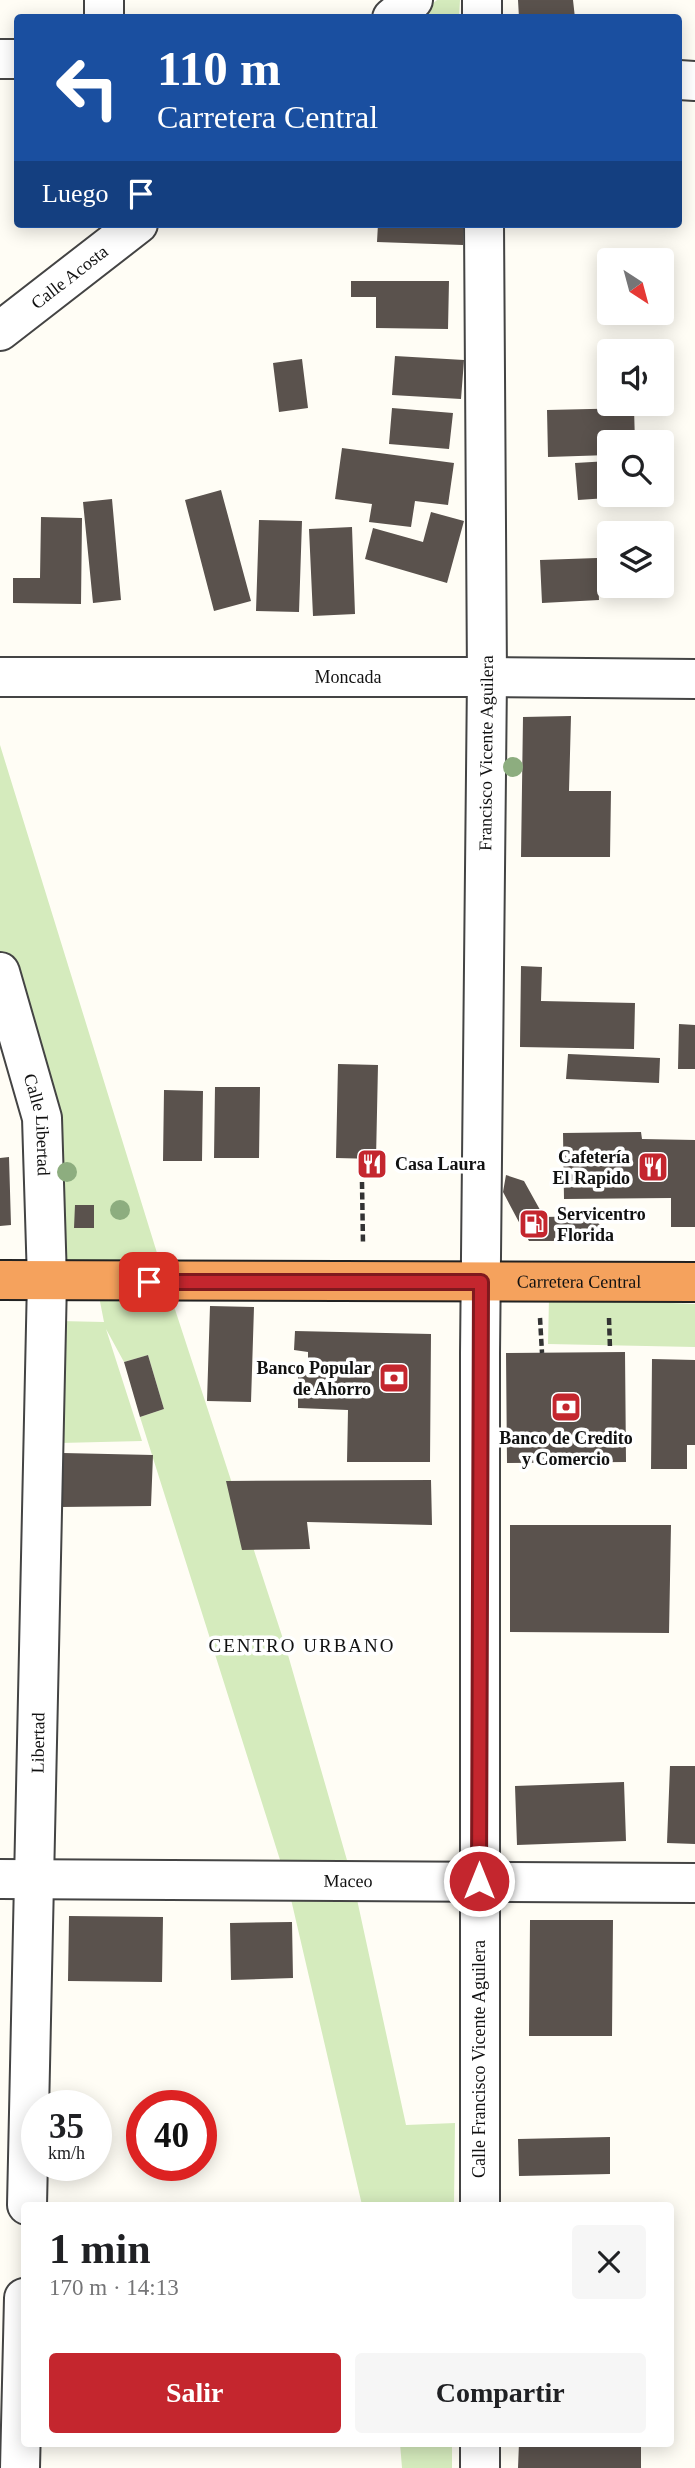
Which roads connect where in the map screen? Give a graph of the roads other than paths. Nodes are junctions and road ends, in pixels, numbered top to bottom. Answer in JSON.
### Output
{"nodes":[{"id":1,"x":413,"y":0,"type":"edge"},
{"id":2,"x":397,"y":14,"type":"edge"},
{"id":3,"x":128,"y":228,"type":"edge"},
{"id":4,"x":484,"y":228,"type":"edge"},
{"id":5,"x":102,"y":238,"type":"edge"},
{"id":6,"x":0,"y":331,"type":"edge"},
{"id":7,"x":0,"y":677,"type":"edge"},
{"id":8,"x":487,"y":677,"type":"junction"},
{"id":9,"x":695,"y":679,"type":"edge"},
{"id":10,"x":0,"y":972,"type":"edge"},
{"id":11,"x":0,"y":1280,"type":"edge"},
{"id":12,"x":47,"y":1280,"type":"junction"},
{"id":13,"x":481,"y":1282,"type":"junction"},
{"id":14,"x":695,"y":1282,"type":"edge"},
{"id":15,"x":17,"y":1879,"type":"edge"},
{"id":16,"x":479,"y":1881,"type":"junction"},
{"id":17,"x":695,"y":1883,"type":"edge"},
{"id":18,"x":27,"y":2202,"type":"edge"},
{"id":19,"x":480,"y":2202,"type":"edge"},
{"id":20,"x":21,"y":2426,"type":"edge"},
{"id":21,"x":480,"y":2447,"type":"edge"},
{"id":22,"x":20,"y":2468,"type":"edge"},
{"id":23,"x":480,"y":2468,"type":"edge"}],
"edges":[{"from":1,"to":2,"type":"street"},
{"from":3,"to":5,"type":"street","name":"Calle Acosta"},
{"from":4,"to":8,"type":"street","name":"Francisco Vicente Aguilera"},
{"from":5,"to":6,"type":"street","name":"Calle Acosta"},
{"from":7,"to":8,"type":"street","name":"Moncada"},
{"from":8,"to":9,"type":"street","name":"Moncada"},
{"from":8,"to":13,"type":"street","name":"Francisco Vicente Aguilera"},
{"from":10,"to":12,"type":"street","name":"Calle Libertad"},
{"from":11,"to":12,"type":"highway","name":"Carretera Central"},
{"from":12,"to":13,"type":"highway","name":"Carretera Central"},
{"from":12,"to":15,"type":"street","name":"Libertad"},
{"from":13,"to":14,"type":"highway","name":"Carretera Central"},
{"from":13,"to":16,"type":"street","name":"Calle Francisco Vicente Aguilera"},
{"from":15,"to":16,"type":"street","name":"Maceo"},
{"from":15,"to":18,"type":"street","name":"Libertad"},
{"from":16,"to":17,"type":"street","name":"Maceo"},
{"from":16,"to":19,"type":"street","name":"Calle Francisco Vicente Aguilera"},
{"from":20,"to":22,"type":"street"},
{"from":21,"to":23,"type":"street"}]}
